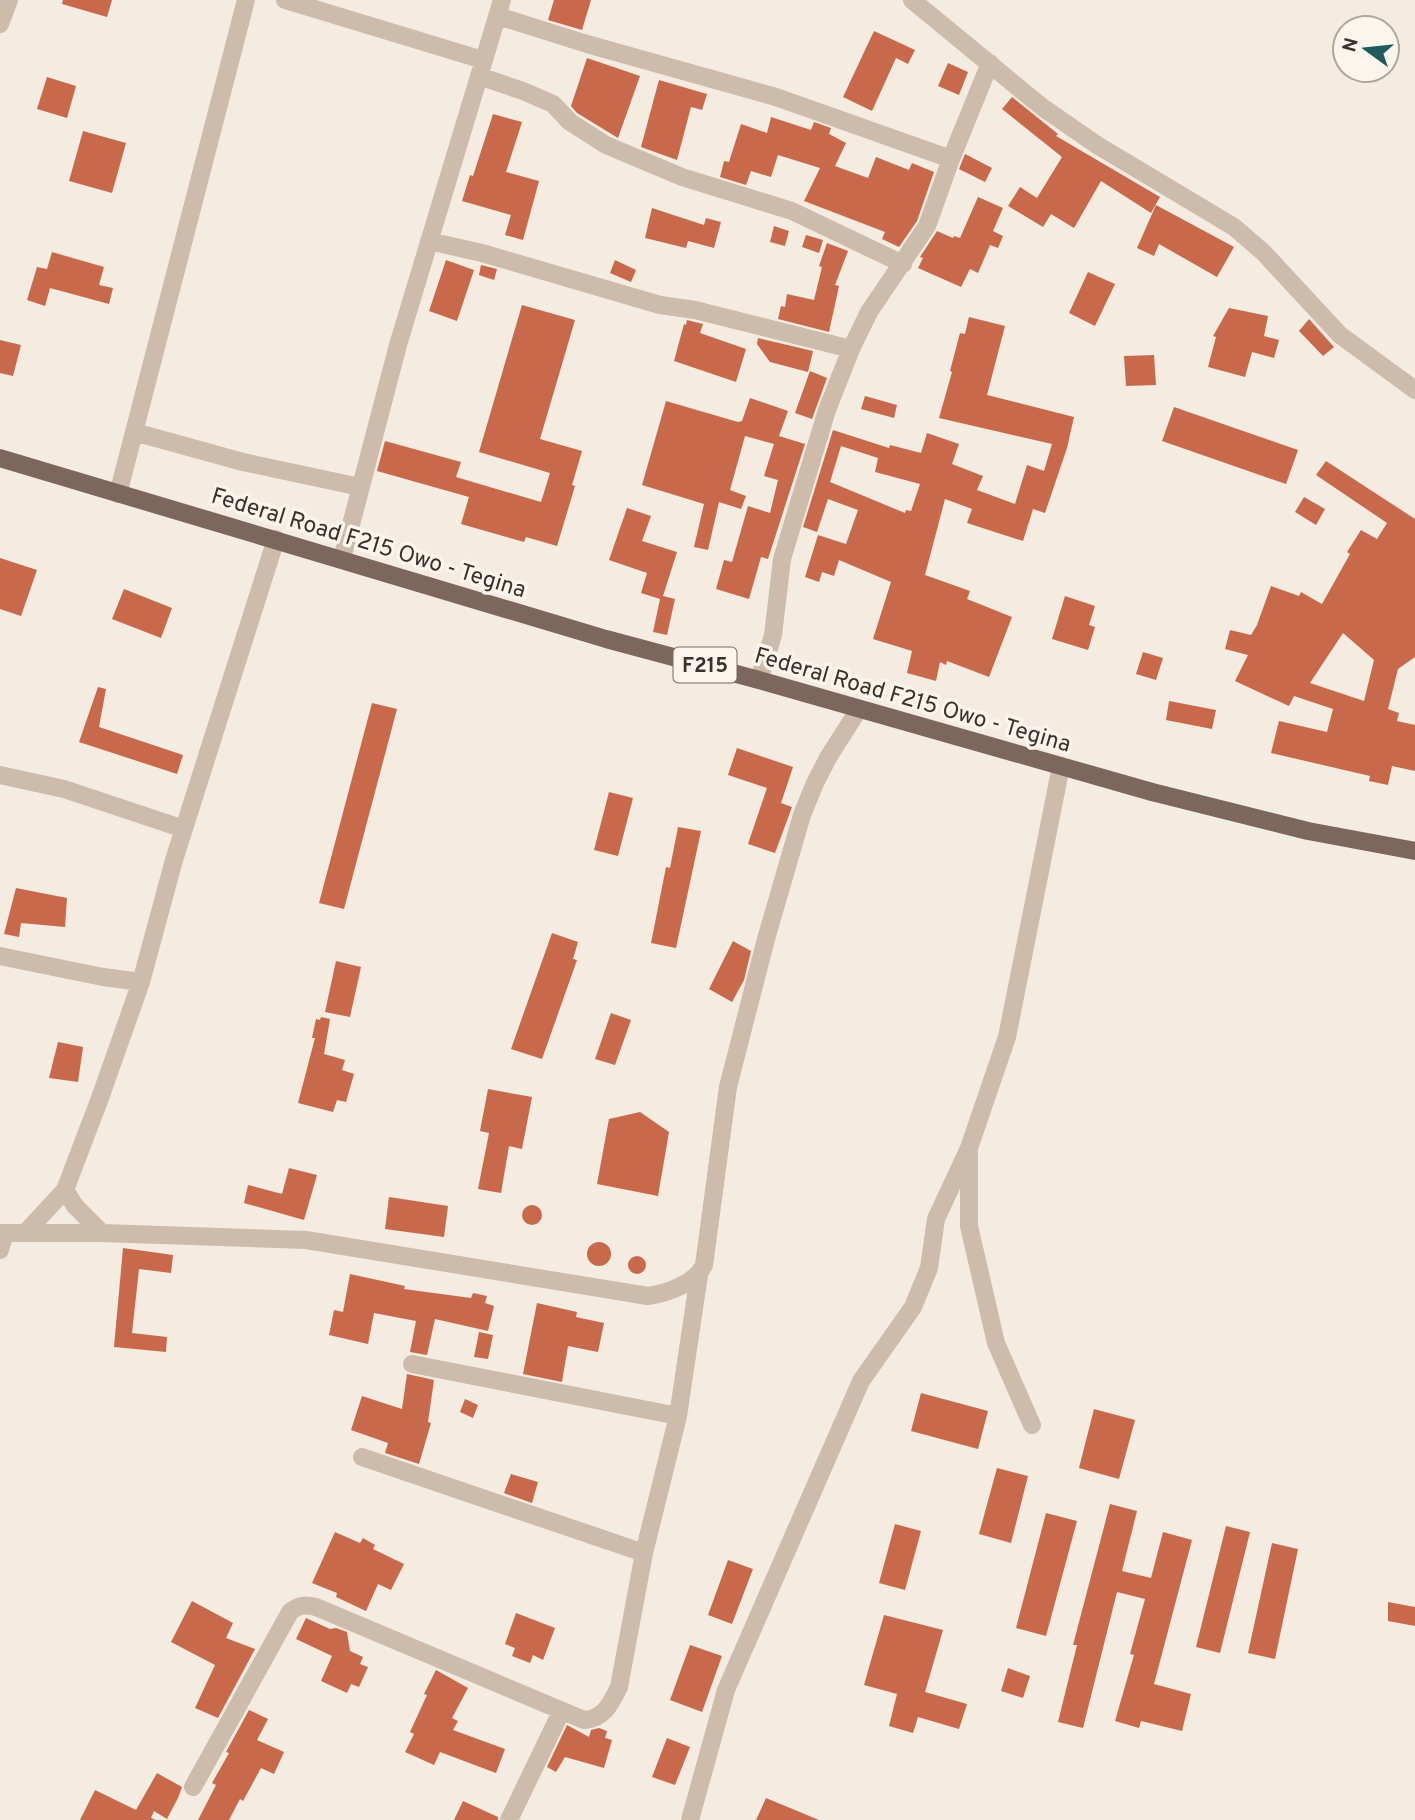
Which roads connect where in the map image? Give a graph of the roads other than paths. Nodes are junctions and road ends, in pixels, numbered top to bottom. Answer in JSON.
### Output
{"nodes":[{"id":1,"x":9,"y":0,"type":"edge"},
{"id":2,"x":246,"y":0,"type":"edge"},
{"id":3,"x":285,"y":0,"type":"edge"},
{"id":4,"x":912,"y":0,"type":"edge"},
{"id":5,"x":500,"y":8,"type":"edge"},
{"id":6,"x":0,"y":24,"type":"edge"},
{"id":7,"x":990,"y":63,"type":"junction"},
{"id":8,"x":481,"y":68,"type":"junction"},
{"id":9,"x":951,"y":159,"type":"junction"},
{"id":10,"x":429,"y":240,"type":"junction"},
{"id":11,"x":902,"y":264,"type":"junction"},
{"id":12,"x":851,"y":349,"type":"junction"},
{"id":13,"x":1415,"y":390,"type":"edge"},
{"id":14,"x":134,"y":432,"type":"junction"},
{"id":15,"x":0,"y":458,"type":"edge"},
{"id":16,"x":360,"y":487,"type":"junction"},
{"id":17,"x":118,"y":494,"type":"junction"},
{"id":18,"x":276,"y":539,"type":"junction"},
{"id":19,"x":342,"y":559,"type":"junction"},
{"id":20,"x":759,"y":680,"type":"junction"},
{"id":21,"x":859,"y":709,"type":"junction"},
{"id":22,"x":1061,"y":766,"type":"junction"},
{"id":23,"x":0,"y":775,"type":"edge"},
{"id":24,"x":184,"y":829,"type":"junction"},
{"id":25,"x":1415,"y":851,"type":"edge"},
{"id":26,"x":0,"y":956,"type":"edge"},
{"id":27,"x":142,"y":982,"type":"junction"},
{"id":28,"x":969,"y":1148,"type":"junction"},
{"id":29,"x":65,"y":1190,"type":"junction"},
{"id":30,"x":26,"y":1232,"type":"junction"},
{"id":31,"x":102,"y":1233,"type":"junction"},
{"id":32,"x":2,"y":1239,"type":"edge"},
{"id":33,"x":699,"y":1275,"type":"junction"},
{"id":34,"x":412,"y":1364,"type":"dead end"},
{"id":35,"x":678,"y":1416,"type":"junction"},
{"id":36,"x":1032,"y":1425,"type":"dead end"},
{"id":37,"x":362,"y":1457,"type":"dead end"},
{"id":38,"x":644,"y":1553,"type":"junction"},
{"id":39,"x":561,"y":1712,"type":"junction"},
{"id":40,"x":193,"y":1787,"type":"dead end"},
{"id":41,"x":509,"y":1820,"type":"edge"},
{"id":42,"x":690,"y":1820,"type":"edge"}],
"edges":[{"from":1,"to":6,"type":"street"},
{"from":2,"to":14,"type":"street"},
{"from":3,"to":8,"type":"street"},
{"from":4,"to":7,"type":"street"},
{"from":5,"to":8,"type":"street"},
{"from":5,"to":9,"type":"street"},
{"from":7,"to":9,"type":"street"},
{"from":7,"to":13,"type":"street"},
{"from":8,"to":10,"type":"street"},
{"from":8,"to":11,"type":"street"},
{"from":9,"to":11,"type":"street"},
{"from":10,"to":12,"type":"street"},
{"from":10,"to":16,"type":"street"},
{"from":11,"to":12,"type":"street"},
{"from":12,"to":20,"type":"street"},
{"from":14,"to":16,"type":"street"},
{"from":14,"to":17,"type":"street"},
{"from":15,"to":17,"type":"main road","name":"Federal Road F215 Owo - Tegina","number":"F215"},
{"from":16,"to":19,"type":"street"},
{"from":17,"to":18,"type":"main road","name":"Federal Road F215 Owo - Tegina","number":"F215"},
{"from":18,"to":19,"type":"main road","name":"Federal Road F215 Owo - Tegina","number":"F215"},
{"from":18,"to":24,"type":"street"},
{"from":19,"to":20,"type":"main road","name":"Federal Road F215 Owo - Tegina","number":"F215"},
{"from":20,"to":21,"type":"main road","name":"Federal Road F215 Owo - Tegina","number":"F215"},
{"from":21,"to":22,"type":"main road","name":"Federal Road F215 Owo - Tegina","number":"F215"},
{"from":21,"to":33,"type":"street"},
{"from":22,"to":25,"type":"main road","name":"Federal Road F215 Owo - Tegina","number":"F215"},
{"from":22,"to":28,"type":"street"},
{"from":23,"to":24,"type":"street"},
{"from":24,"to":27,"type":"street"},
{"from":26,"to":27,"type":"street"},
{"from":27,"to":29,"type":"street"},
{"from":28,"to":36,"type":"street"},
{"from":28,"to":42,"type":"street"},
{"from":29,"to":30,"type":"street"},
{"from":29,"to":31,"type":"street"},
{"from":30,"to":31,"type":"street"},
{"from":30,"to":32,"type":"street"},
{"from":31,"to":33,"type":"street"},
{"from":33,"to":35,"type":"street"},
{"from":34,"to":35,"type":"street"},
{"from":35,"to":38,"type":"street"},
{"from":37,"to":38,"type":"street"},
{"from":38,"to":39,"type":"street"},
{"from":39,"to":40,"type":"street"},
{"from":39,"to":41,"type":"street"}]}
